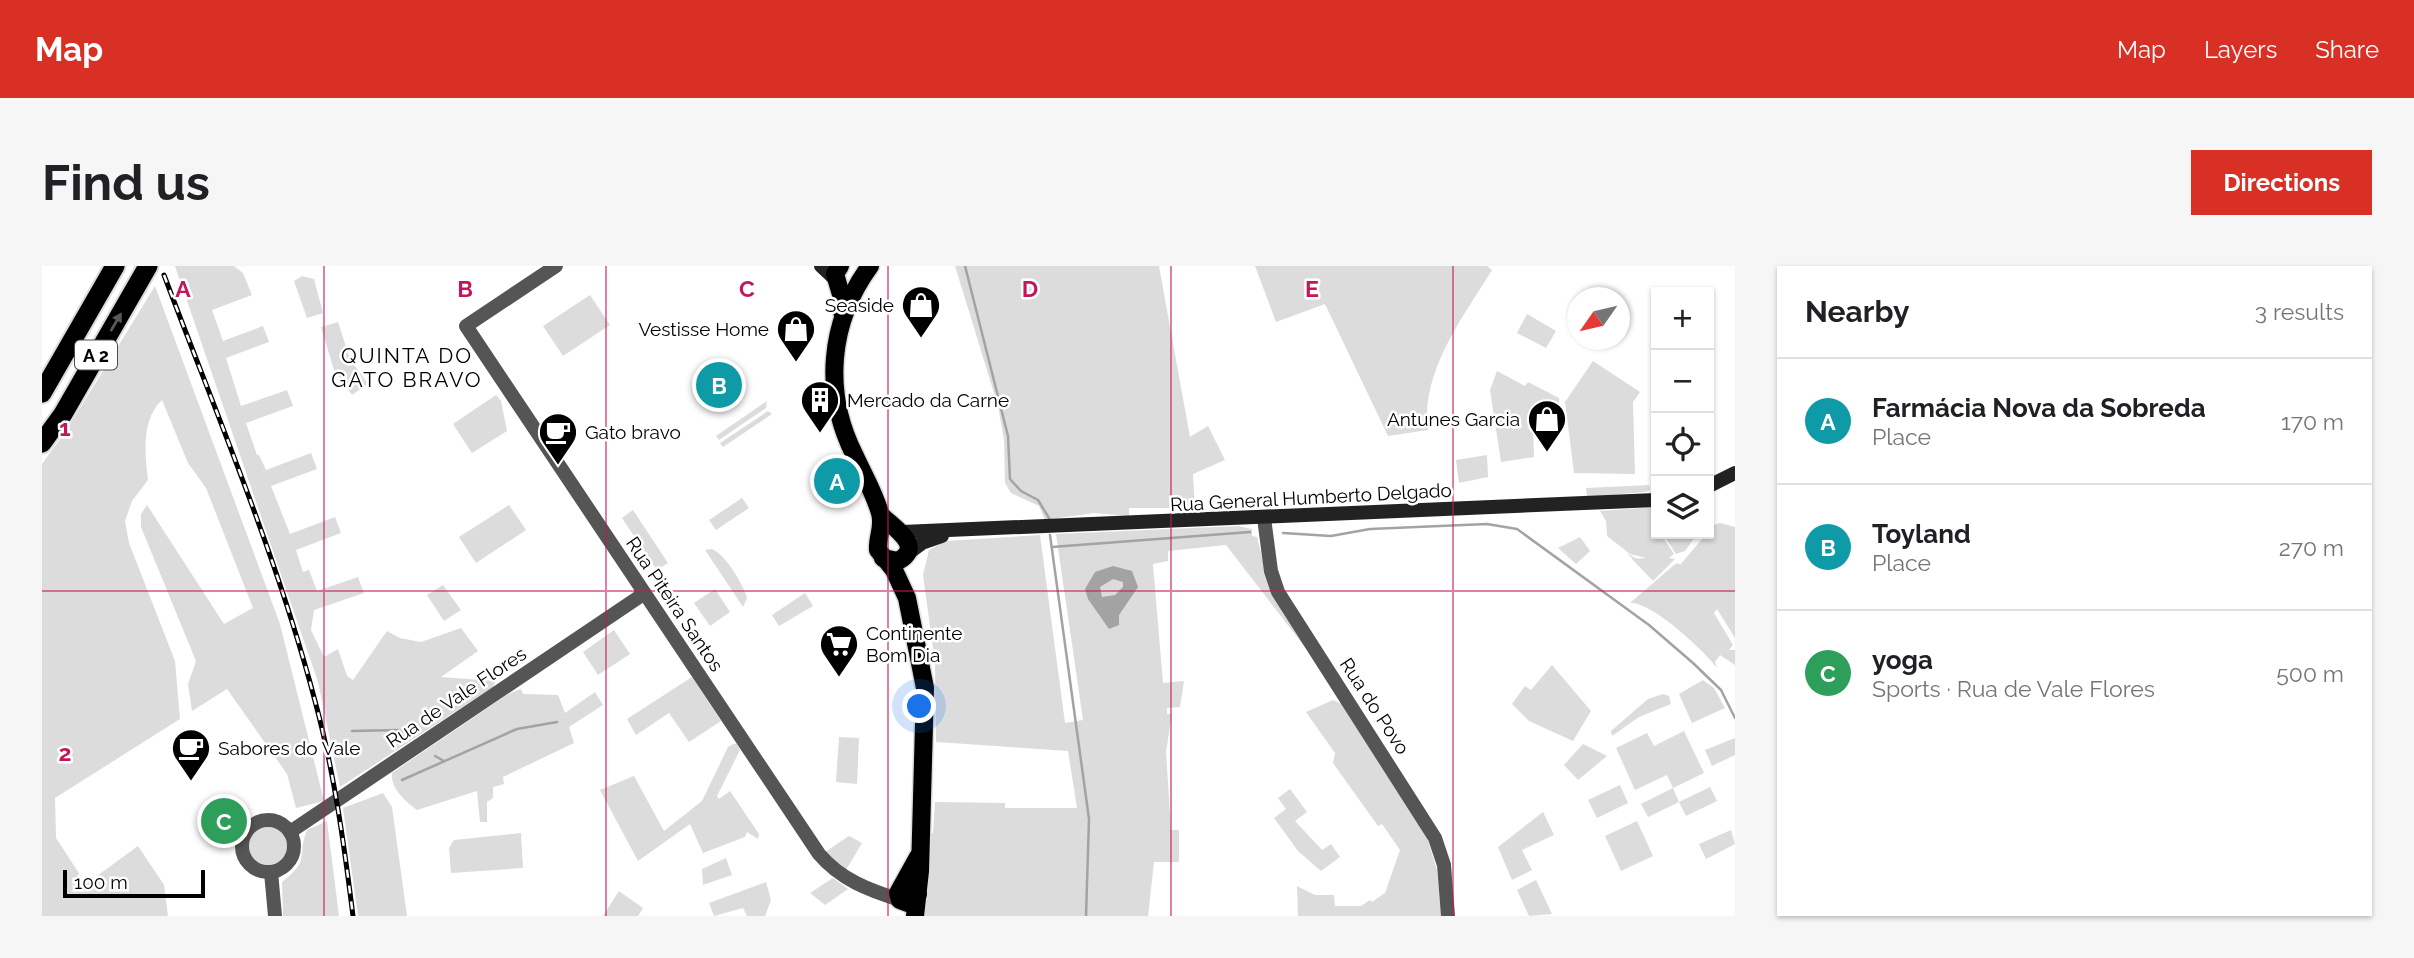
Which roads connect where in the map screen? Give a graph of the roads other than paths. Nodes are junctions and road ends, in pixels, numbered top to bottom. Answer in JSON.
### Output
{"nodes":[{"id":1,"x":115,"y":266,"type":"edge"},
{"id":2,"x":148,"y":266,"type":"edge"},
{"id":3,"x":556,"y":266,"type":"edge"},
{"id":4,"x":821,"y":266,"type":"edge"},
{"id":5,"x":851,"y":275,"type":"edge"},
{"id":6,"x":42,"y":393,"type":"edge"},
{"id":7,"x":42,"y":443,"type":"edge"},
{"id":8,"x":1732,"y":475,"type":"edge"},
{"id":9,"x":1714,"y":484,"type":"edge"},
{"id":10,"x":1651,"y":500,"type":"edge"},
{"id":11,"x":1264,"y":518,"type":"junction"},
{"id":12,"x":967,"y":530,"type":"junction"},
{"id":13,"x":893,"y":533,"type":"junction"},
{"id":14,"x":905,"y":556,"type":"junction"},
{"id":15,"x":883,"y":558,"type":"junction"},
{"id":16,"x":642,"y":591,"type":"junction"},
{"id":17,"x":907,"y":598,"type":"junction"},
{"id":18,"x":290,"y":832,"type":"junction"},
{"id":19,"x":271,"y":872,"type":"junction"},
{"id":20,"x":907,"y":896,"type":"edge"},
{"id":21,"x":275,"y":916,"type":"edge"},
{"id":22,"x":915,"y":916,"type":"edge"},
{"id":23,"x":1448,"y":916,"type":"edge"}],
"edges":[{"from":1,"to":6,"type":"highway","number":"A 2"},
{"from":7,"to":2,"type":"highway","number":"A 2","one_way":true},
{"from":3,"to":16,"type":"street","name":"Rua Piteira Santos"},
{"from":4,"to":5,"type":"main road"},
{"from":5,"to":13,"type":"main road"},
{"from":8,"to":9,"type":"main road"},
{"from":10,"to":11,"type":"main road","name":"Rua General Humberto Delgado"},
{"from":11,"to":12,"type":"main road","name":"Rua General Humberto Delgado"},
{"from":11,"to":23,"type":"street","name":"Rua do Povo"},
{"from":12,"to":13,"type":"main road","name":"Rua General Humberto Delgado"},
{"from":12,"to":14,"type":"main road","name":"Rua General Humberto Delgado"},
{"from":13,"to":14,"type":"main road"},
{"from":13,"to":15,"type":"main road"},
{"from":14,"to":15,"type":"main road"},
{"from":14,"to":17,"type":"main road"},
{"from":15,"to":17,"type":"main road"},
{"from":16,"to":18,"type":"street","name":"Rua de Vale Flores"},
{"from":16,"to":20,"type":"street","name":"Rua Piteira Santos"},
{"from":17,"to":20,"type":"main road"},
{"from":18,"to":19,"type":"street"},
{"from":18,"to":19,"type":"street"},
{"from":19,"to":21,"type":"street"},
{"from":20,"to":22,"type":"main road"}]}
